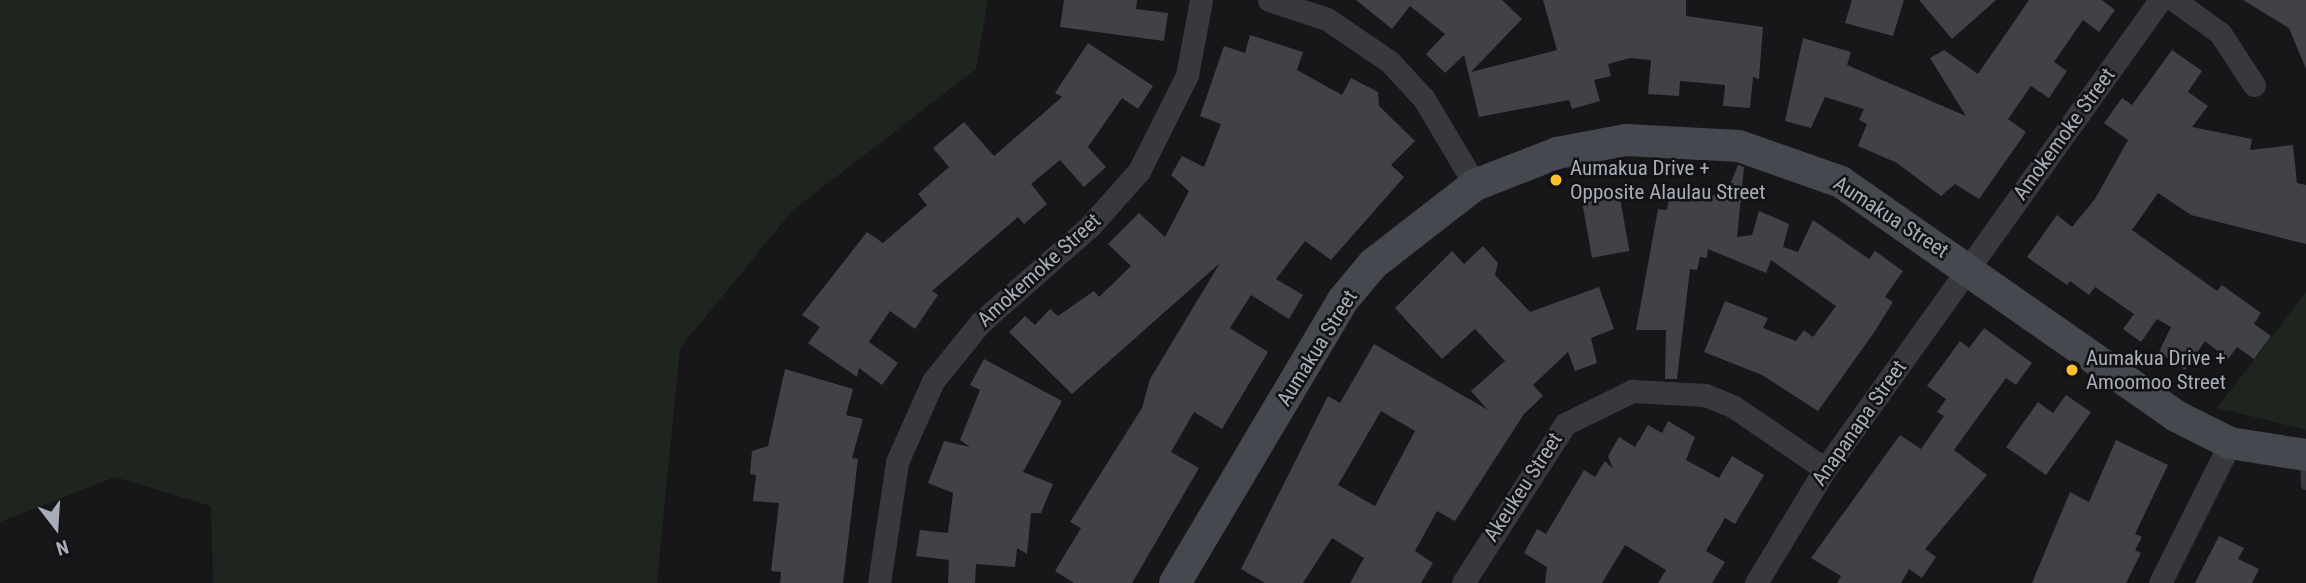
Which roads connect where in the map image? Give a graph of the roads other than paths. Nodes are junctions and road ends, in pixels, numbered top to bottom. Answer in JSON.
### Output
{"nodes":[{"id":1,"x":1201,"y":0,"type":"edge"},
{"id":2,"x":1269,"y":0,"type":"edge"},
{"id":3,"x":2160,"y":0,"type":"edge"},
{"id":4,"x":2174,"y":0,"type":"edge"},
{"id":5,"x":2254,"y":85,"type":"dead end"},
{"id":6,"x":1475,"y":184,"type":"junction"},
{"id":7,"x":1968,"y":268,"type":"junction"},
{"id":8,"x":2230,"y":443,"type":"junction"},
{"id":9,"x":2306,"y":455,"type":"edge"},
{"id":10,"x":1825,"y":469,"type":"junction"},
{"id":11,"x":2306,"y":485,"type":"edge"},
{"id":12,"x":879,"y":583,"type":"edge"},
{"id":13,"x":1175,"y":583,"type":"edge"},
{"id":14,"x":1463,"y":583,"type":"edge"},
{"id":15,"x":1756,"y":583,"type":"edge"},
{"id":16,"x":2160,"y":583,"type":"edge"}],
"edges":[{"from":1,"to":12,"type":"street","name":"Amokemoke Street"},
{"from":2,"to":6,"type":"street"},
{"from":3,"to":7,"type":"street","name":"Amokemoke Street"},
{"from":4,"to":5,"type":"street"},
{"from":6,"to":7,"type":"street","name":"Aumakua Street"},
{"from":6,"to":13,"type":"street","name":"Aumakua Street"},
{"from":7,"to":8,"type":"street","name":"Aumakua Street"},
{"from":7,"to":10,"type":"street","name":"Anapanapa Street"},
{"from":8,"to":9,"type":"street","name":"Aumakua Street"},
{"from":8,"to":16,"type":"street"},
{"from":9,"to":11,"type":"lane"},
{"from":10,"to":14,"type":"street","name":"Akeukeu Street"},
{"from":10,"to":15,"type":"street","name":"Anapanapa Street"}]}
